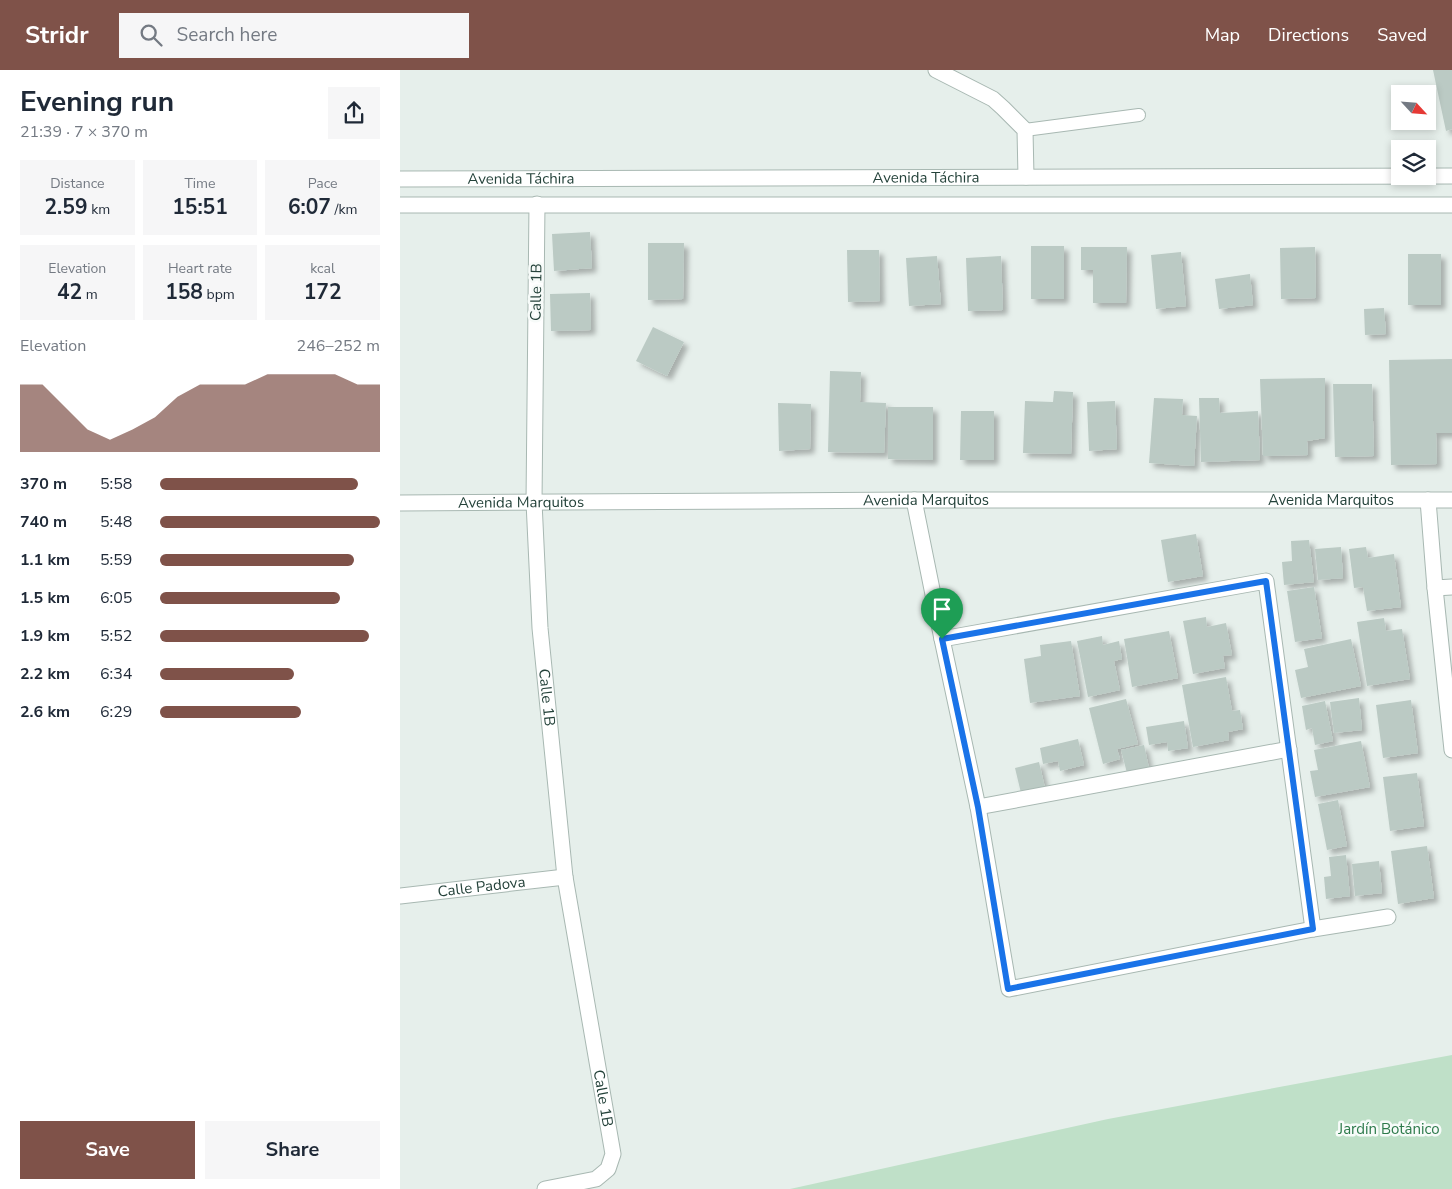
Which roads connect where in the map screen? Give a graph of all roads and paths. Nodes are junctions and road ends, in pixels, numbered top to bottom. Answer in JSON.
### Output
{"nodes":[{"id":1,"x":936,"y":70,"type":"edge"},
{"id":2,"x":1139,"y":115,"type":"dead end"},
{"id":3,"x":1025,"y":130,"type":"junction"},
{"id":4,"x":1452,"y":176,"type":"edge"},
{"id":5,"x":1026,"y":177,"type":"junction"},
{"id":6,"x":400,"y":179,"type":"edge"},
{"id":7,"x":537,"y":204,"type":"junction"},
{"id":8,"x":400,"y":205,"type":"edge"},
{"id":9,"x":1452,"y":205,"type":"edge"},
{"id":10,"x":914,"y":500,"type":"junction"},
{"id":11,"x":1428,"y":500,"type":"junction"},
{"id":12,"x":1452,"y":500,"type":"edge"},
{"id":13,"x":534,"y":502,"type":"junction"},
{"id":14,"x":400,"y":503,"type":"edge"},
{"id":15,"x":1452,"y":587,"type":"edge"},
{"id":16,"x":1435,"y":588,"type":"junction"},
{"id":17,"x":942,"y":639,"type":"junction"},
{"id":18,"x":1288,"y":749,"type":"junction"},
{"id":19,"x":1452,"y":750,"type":"edge"},
{"id":20,"x":978,"y":807,"type":"junction"},
{"id":21,"x":565,"y":877,"type":"junction"},
{"id":22,"x":400,"y":896,"type":"edge"},
{"id":23,"x":1388,"y":917,"type":"dead end"},
{"id":24,"x":1313,"y":929,"type":"junction"},
{"id":25,"x":545,"y":1189,"type":"edge"}],
"edges":[{"from":1,"to":3,"type":"street"},
{"from":2,"to":3,"type":"lane"},
{"from":3,"to":5,"type":"street"},
{"from":4,"to":5,"type":"street","name":"Avenida Táchira"},
{"from":5,"to":6,"type":"street","name":"Avenida Táchira"},
{"from":7,"to":8,"type":"street"},
{"from":7,"to":9,"type":"street"},
{"from":7,"to":13,"type":"street","name":"Calle 1B"},
{"from":10,"to":11,"type":"street","name":"Avenida Marquitos"},
{"from":10,"to":13,"type":"street","name":"Avenida Marquitos"},
{"from":10,"to":17,"type":"street"},
{"from":11,"to":12,"type":"street","name":"Avenida Marquitos"},
{"from":11,"to":16,"type":"street"},
{"from":13,"to":14,"type":"street","name":"Avenida Marquitos"},
{"from":13,"to":21,"type":"street","name":"Calle 1B"},
{"from":15,"to":16,"type":"street"},
{"from":16,"to":19,"type":"street"},
{"from":17,"to":18,"type":"street"},
{"from":17,"to":20,"type":"street"},
{"from":18,"to":20,"type":"street"},
{"from":18,"to":24,"type":"street"},
{"from":20,"to":24,"type":"street"},
{"from":21,"to":22,"type":"street","name":"Calle Padova"},
{"from":21,"to":25,"type":"street","name":"Calle 1B"},
{"from":23,"to":24,"type":"street"}]}
